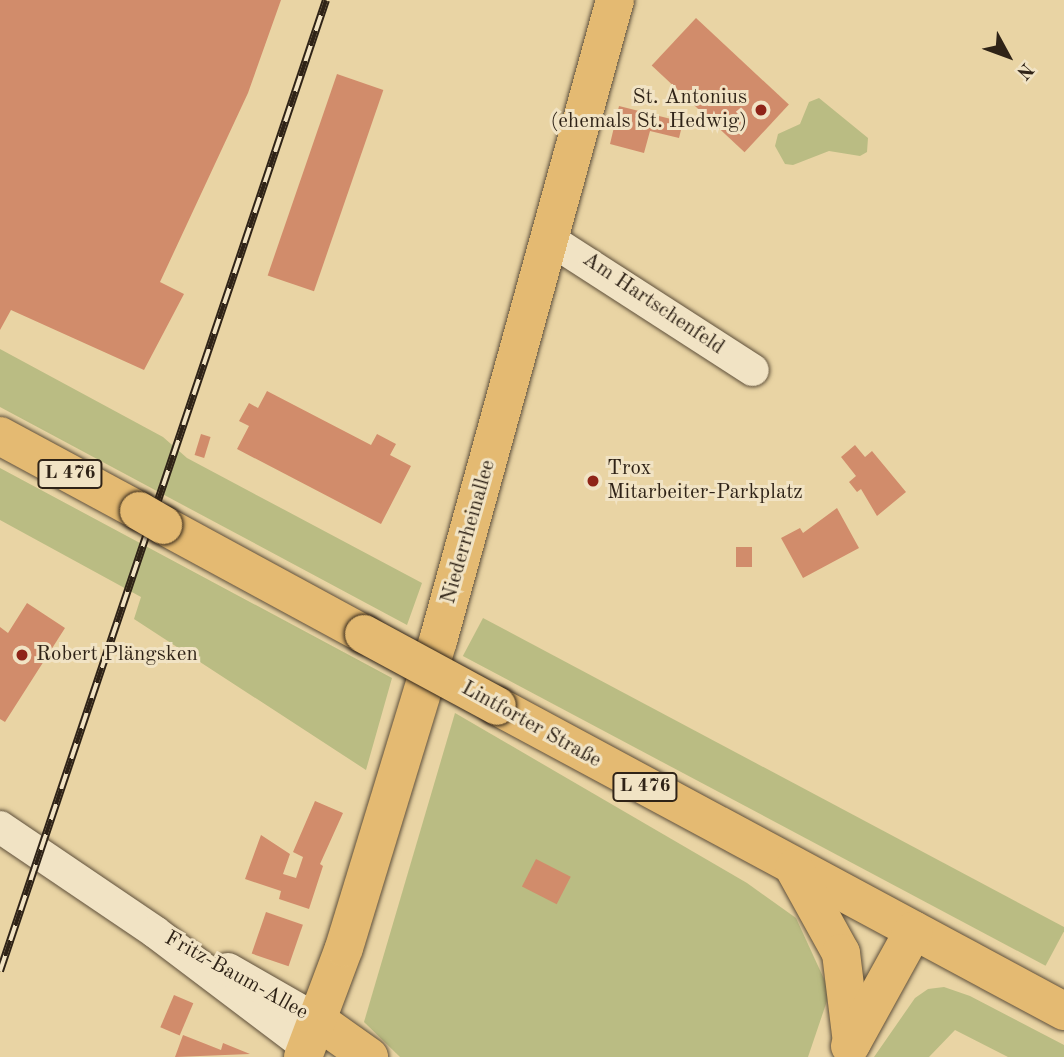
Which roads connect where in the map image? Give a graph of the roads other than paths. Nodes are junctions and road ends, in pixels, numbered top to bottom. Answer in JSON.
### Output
{"nodes":[{"id":1,"x":615,"y":0,"type":"edge"},
{"id":2,"x":551,"y":240,"type":"junction"},
{"id":3,"x":753,"y":370,"type":"dead end"},
{"id":4,"x":0,"y":436,"type":"edge"},
{"id":5,"x":0,"y":827,"type":"edge"},
{"id":6,"x":794,"y":868,"type":"junction"},
{"id":7,"x":914,"y":930,"type":"junction"},
{"id":8,"x":1064,"y":1011,"type":"edge"},
{"id":9,"x":312,"y":1045,"type":"edge"},
{"id":10,"x":848,"y":1049,"type":"edge"},
{"id":11,"x":369,"y":1057,"type":"edge"}],
"edges":[{"from":1,"to":2,"type":"main road","name":"Niederrheinallee"},
{"from":2,"to":3,"type":"street","name":"Am Hartschenfeld"},
{"from":2,"to":9,"type":"main road","name":"Niederrheinallee"},
{"from":4,"to":6,"type":"main road","name":"Lintforter Straße","number":"L 476","bridge":true},
{"from":5,"to":9,"type":"street","name":"Fritz-Baum-Allee"},
{"from":6,"to":7,"type":"main road","name":"Lintforter Straße","number":"L 476"},
{"from":6,"to":10,"type":"main road"},
{"from":7,"to":8,"type":"main road","name":"Lintforter Straße","number":"L 476"},
{"from":7,"to":10,"type":"main road"},
{"from":9,"to":11,"type":"main road"}]}
